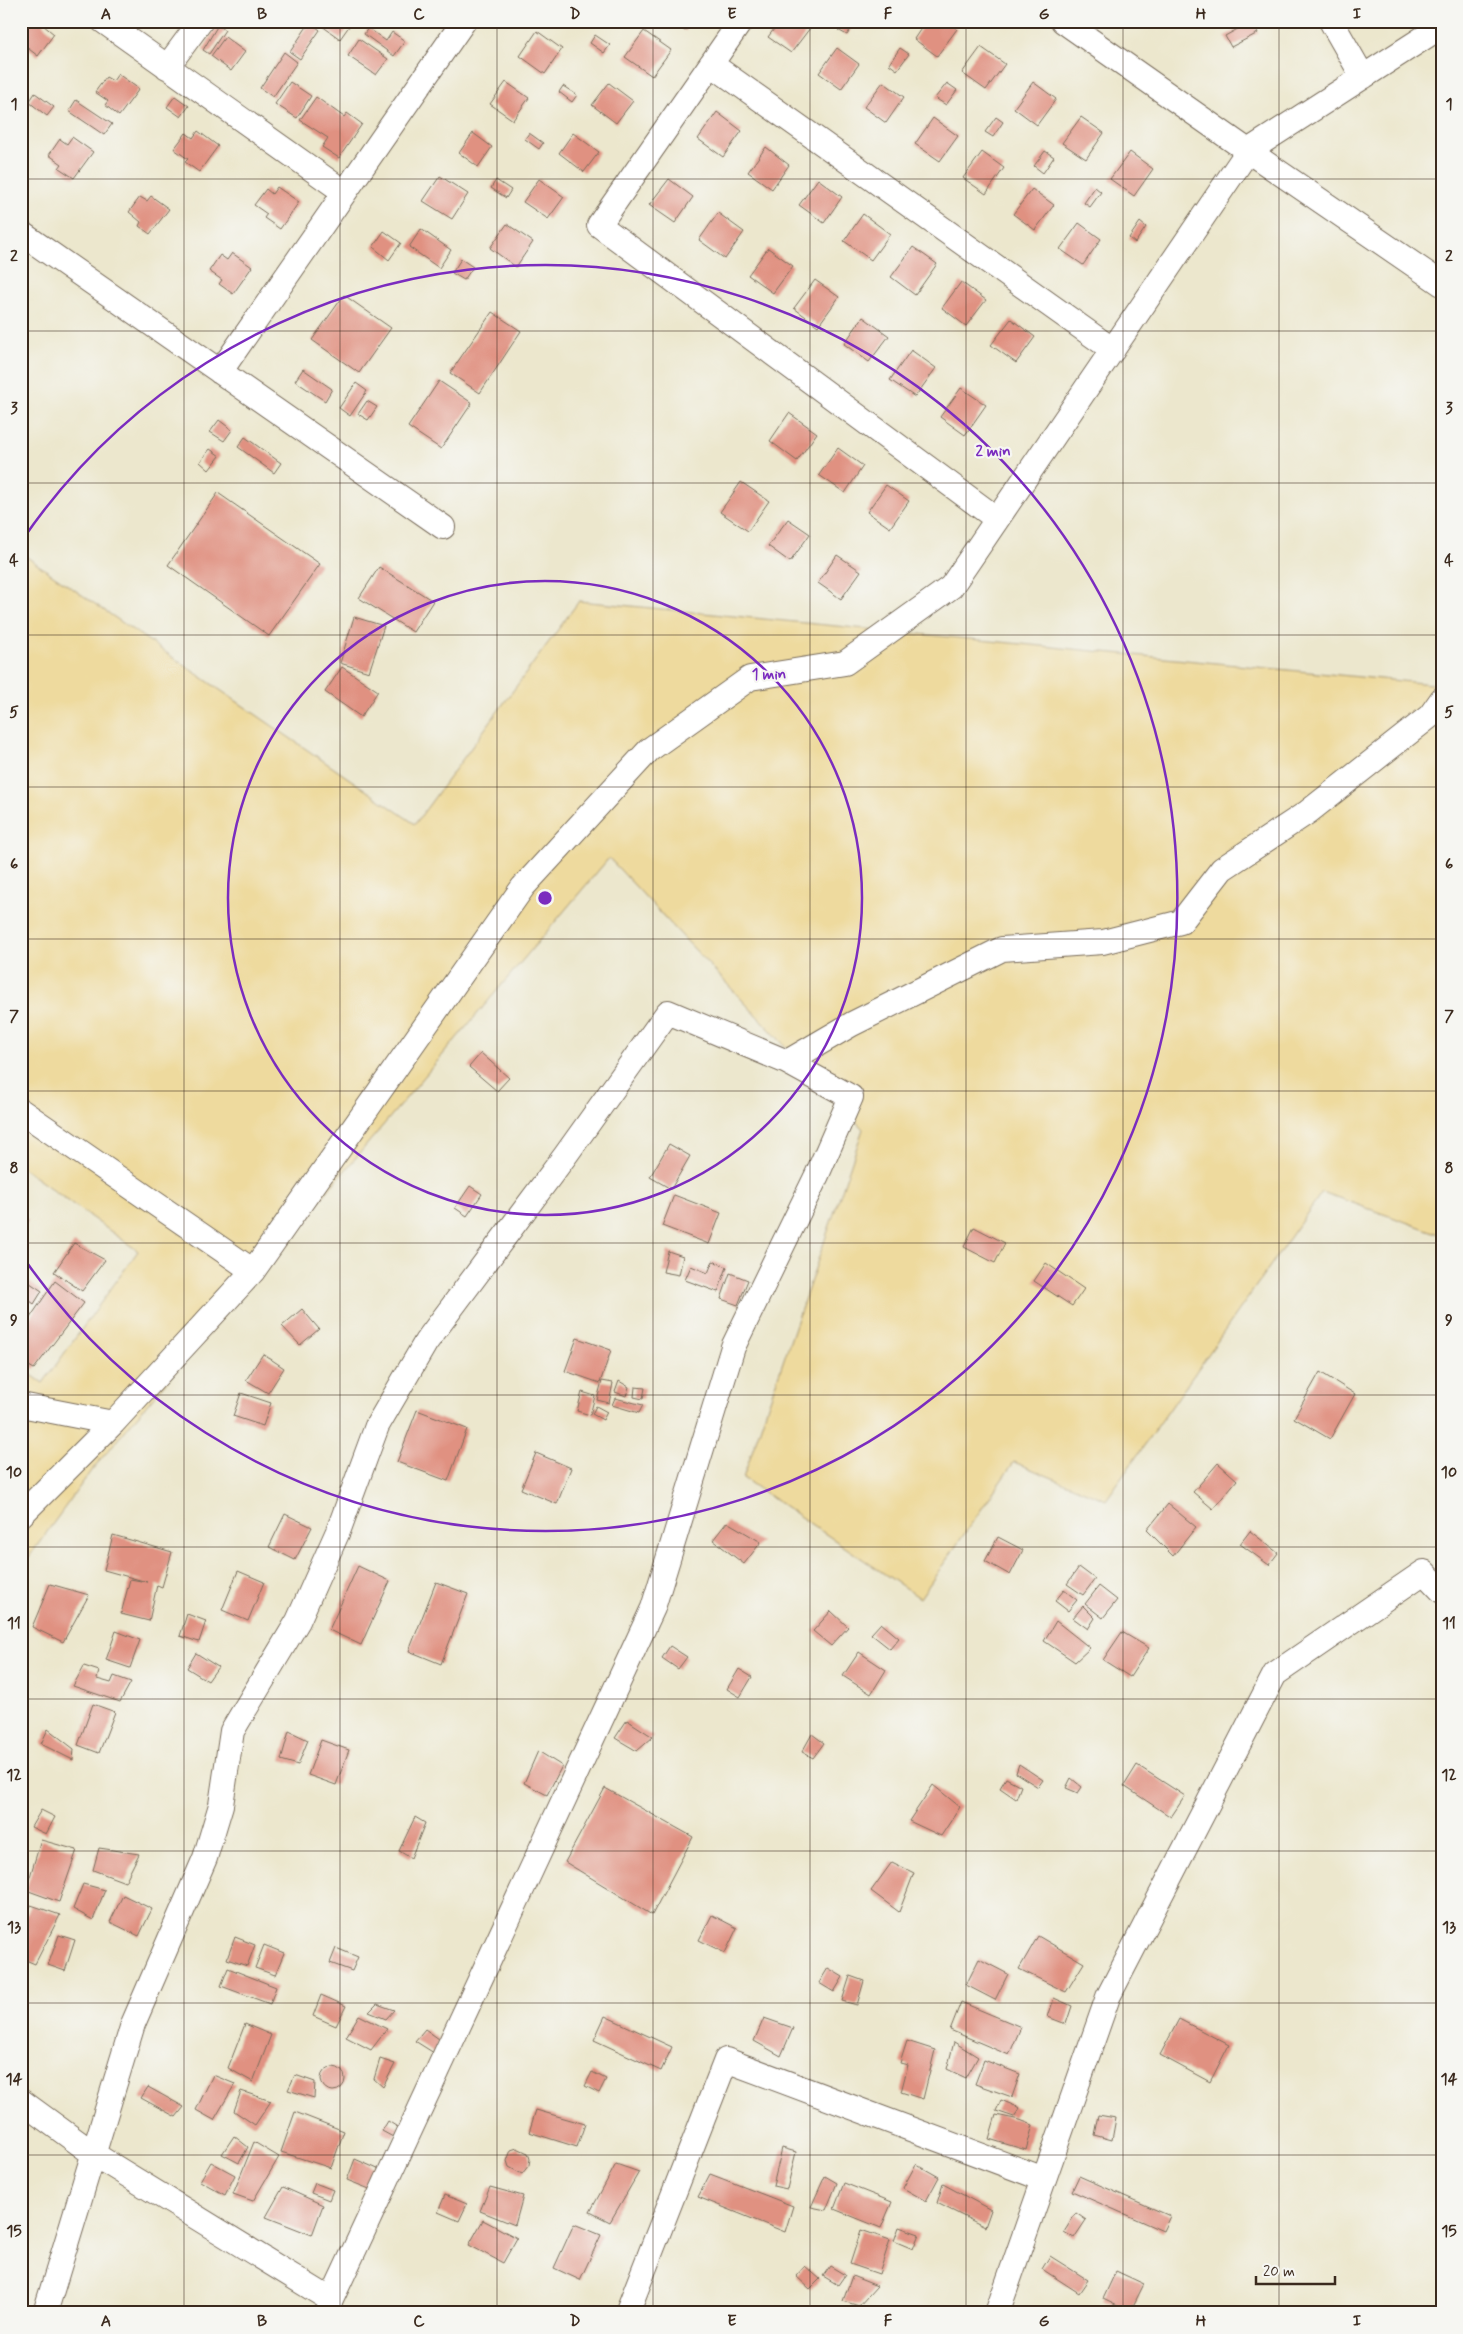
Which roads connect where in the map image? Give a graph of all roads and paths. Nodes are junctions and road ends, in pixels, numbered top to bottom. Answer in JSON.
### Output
{"nodes":[{"id":1,"x":103,"y":21,"type":"edge"},
{"id":2,"x":201,"y":21,"type":"edge"},
{"id":3,"x":464,"y":21,"type":"edge"},
{"id":4,"x":741,"y":21,"type":"edge"},
{"id":5,"x":1063,"y":21,"type":"edge"},
{"id":6,"x":1331,"y":21,"type":"edge"},
{"id":7,"x":1442,"y":26,"type":"edge"},
{"id":8,"x":711,"y":64,"type":"junction"},
{"id":9,"x":167,"y":68,"type":"junction"},
{"id":10,"x":1363,"y":77,"type":"junction"},
{"id":11,"x":1248,"y":152,"type":"junction"},
{"id":12,"x":344,"y":192,"type":"junction"},
{"id":13,"x":21,"y":233,"type":"edge"},
{"id":14,"x":1442,"y":284,"type":"edge"},
{"id":15,"x":1113,"y":350,"type":"junction"},
{"id":16,"x":220,"y":372,"type":"junction"},
{"id":17,"x":997,"y":519,"type":"junction"},
{"id":18,"x":443,"y":527,"type":"dead end"},
{"id":19,"x":1442,"y":699,"type":"edge"},
{"id":20,"x":787,"y":1062,"type":"junction"},
{"id":21,"x":21,"y":1110,"type":"edge"},
{"id":22,"x":253,"y":1271,"type":"junction"},
{"id":23,"x":21,"y":1405,"type":"edge"},
{"id":24,"x":113,"y":1423,"type":"junction"},
{"id":25,"x":21,"y":1515,"type":"edge"},
{"id":26,"x":1442,"y":1591,"type":"edge"},
{"id":27,"x":21,"y":2101,"type":"edge"},
{"id":28,"x":95,"y":2155,"type":"junction"},
{"id":29,"x":1044,"y":2179,"type":"junction"},
{"id":30,"x":329,"y":2307,"type":"edge"},
{"id":31,"x":45,"y":2313,"type":"edge"},
{"id":32,"x":627,"y":2313,"type":"edge"},
{"id":33,"x":997,"y":2313,"type":"edge"}],
"edges":[{"from":1,"to":9,"type":"street"},
{"from":2,"to":9,"type":"street"},
{"from":3,"to":12,"type":"street"},
{"from":4,"to":8,"type":"street"},
{"from":5,"to":11,"type":"street"},
{"from":6,"to":10,"type":"street"},
{"from":7,"to":10,"type":"street"},
{"from":8,"to":15,"type":"street"},
{"from":8,"to":17,"type":"street"},
{"from":9,"to":12,"type":"street"},
{"from":10,"to":11,"type":"street"},
{"from":11,"to":14,"type":"street"},
{"from":11,"to":15,"type":"street"},
{"from":12,"to":16,"type":"street"},
{"from":13,"to":16,"type":"street"},
{"from":15,"to":17,"type":"street"},
{"from":16,"to":18,"type":"street"},
{"from":17,"to":22,"type":"street"},
{"from":19,"to":20,"type":"street"},
{"from":20,"to":28,"type":"street"},
{"from":20,"to":30,"type":"street"},
{"from":21,"to":22,"type":"street"},
{"from":22,"to":24,"type":"street"},
{"from":23,"to":24,"type":"street"},
{"from":24,"to":25,"type":"street"},
{"from":26,"to":29,"type":"street"},
{"from":27,"to":28,"type":"street"},
{"from":28,"to":30,"type":"street"},
{"from":28,"to":31,"type":"street"},
{"from":29,"to":32,"type":"street"},
{"from":29,"to":33,"type":"street"}]}
